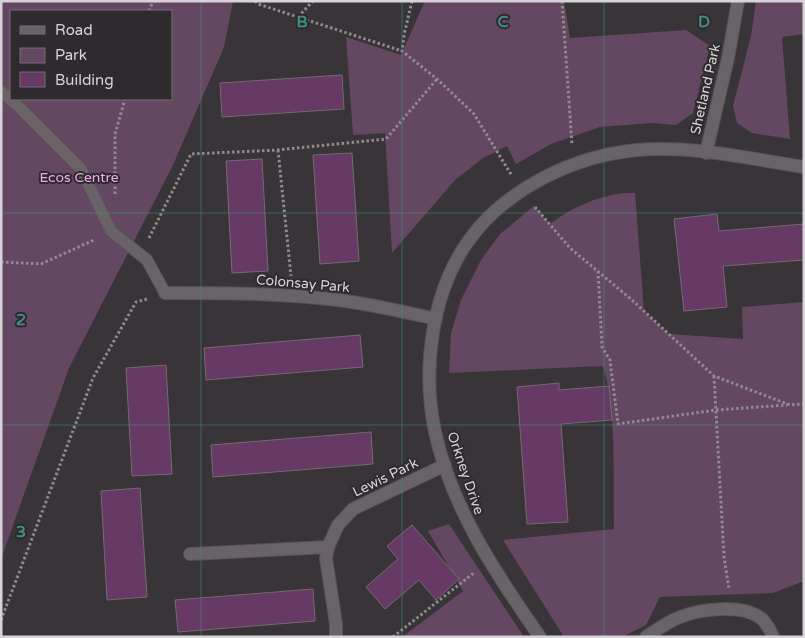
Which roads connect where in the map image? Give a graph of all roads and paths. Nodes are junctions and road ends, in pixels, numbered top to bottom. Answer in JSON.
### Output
{"nodes":[{"id":1,"x":254,"y":1,"type":"edge"},
{"id":2,"x":312,"y":1,"type":"edge"},
{"id":3,"x":412,"y":1,"type":"edge"},
{"id":4,"x":562,"y":1,"type":"edge"},
{"id":5,"x":738,"y":1,"type":"edge"},
{"id":6,"x":298,"y":17,"type":"junction"},
{"id":7,"x":402,"y":52,"type":"junction"},
{"id":8,"x":437,"y":78,"type":"junction"},
{"id":9,"x":10,"y":100,"type":"edge"},
{"id":10,"x":278,"y":150,"type":"junction"},
{"id":11,"x":706,"y":153,"type":"junction"},
{"id":12,"x":573,"y":165,"type":"junction"},
{"id":13,"x":804,"y":167,"type":"edge"},
{"id":14,"x":522,"y":192,"type":"junction"},
{"id":15,"x":141,"y":255,"type":"junction"},
{"id":16,"x":598,"y":271,"type":"junction"},
{"id":17,"x":165,"y":293,"type":"junction"},
{"id":18,"x":293,"y":296,"type":"junction"},
{"id":19,"x":436,"y":319,"type":"junction"},
{"id":20,"x":714,"y":376,"type":"junction"},
{"id":21,"x":804,"y":404,"type":"edge"},
{"id":22,"x":790,"y":405,"type":"junction"},
{"id":23,"x":716,"y":410,"type":"junction"},
{"id":24,"x":445,"y":465,"type":"junction"},
{"id":25,"x":328,"y":547,"type":"junction"},
{"id":26,"x":190,"y":554,"type":"dead end"},
{"id":27,"x":489,"y":561,"type":"junction"},
{"id":28,"x":732,"y":609,"type":"junction"},
{"id":29,"x":1,"y":620,"type":"edge"},
{"id":30,"x":336,"y":637,"type":"edge"},
{"id":31,"x":393,"y":637,"type":"edge"},
{"id":32,"x":540,"y":637,"type":"edge"},
{"id":33,"x":646,"y":637,"type":"edge"},
{"id":34,"x":773,"y":637,"type":"edge"}],
"edges":[{"from":1,"to":6,"type":"path"},
{"from":2,"to":6,"type":"path"},
{"from":3,"to":7,"type":"path"},
{"from":4,"to":12,"type":"path"},
{"from":5,"to":11,"type":"street","name":"Shetland Park"},
{"from":6,"to":7,"type":"path"},
{"from":7,"to":8,"type":"path"},
{"from":8,"to":10,"type":"path"},
{"from":8,"to":14,"type":"path"},
{"from":9,"to":15,"type":"lane"},
{"from":10,"to":15,"type":"path"},
{"from":10,"to":18,"type":"path"},
{"from":11,"to":12,"type":"street","name":"Orkney Drive"},
{"from":11,"to":13,"type":"street","name":"Orkney Drive"},
{"from":12,"to":14,"type":"street","name":"Orkney Drive"},
{"from":14,"to":16,"type":"path"},
{"from":14,"to":19,"type":"street","name":"Orkney Drive"},
{"from":15,"to":17,"type":"lane"},
{"from":16,"to":20,"type":"path"},
{"from":16,"to":23,"type":"path"},
{"from":17,"to":18,"type":"street","name":"Colonsay Park"},
{"from":17,"to":29,"type":"path"},
{"from":18,"to":19,"type":"street","name":"Colonsay Park"},
{"from":19,"to":24,"type":"street","name":"Orkney Drive"},
{"from":20,"to":22,"type":"path"},
{"from":20,"to":23,"type":"path"},
{"from":21,"to":22,"type":"path"},
{"from":22,"to":23,"type":"path"},
{"from":23,"to":28,"type":"path"},
{"from":24,"to":25,"type":"street","name":"Lewis Park"},
{"from":24,"to":27,"type":"street","name":"Orkney Drive"},
{"from":25,"to":26,"type":"street"},
{"from":25,"to":30,"type":"street","name":"Lewis Park"},
{"from":27,"to":31,"type":"path"},
{"from":27,"to":32,"type":"street","name":"Orkney Drive"},
{"from":28,"to":33,"type":"street"},
{"from":28,"to":34,"type":"street"}]}
